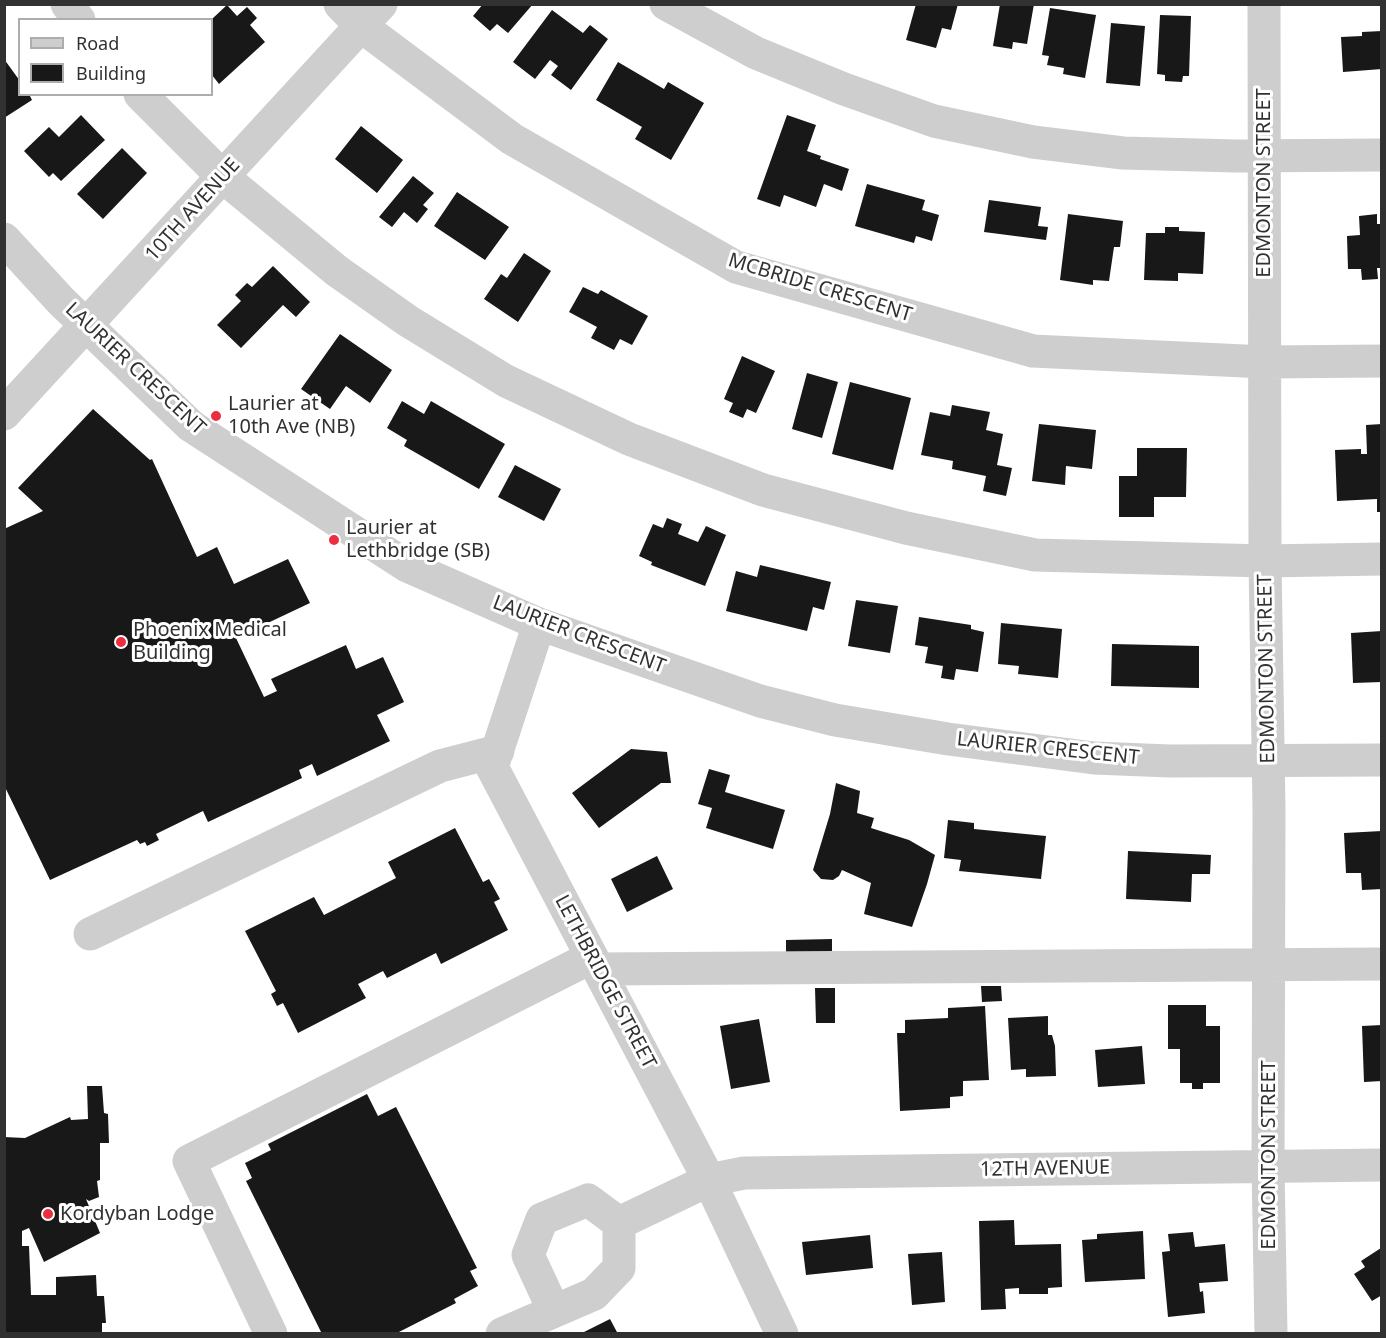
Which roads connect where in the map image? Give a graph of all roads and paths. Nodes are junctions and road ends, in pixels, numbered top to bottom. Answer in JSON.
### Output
{"nodes":[{"id":1,"x":67,"y":4,"type":"edge"},
{"id":2,"x":666,"y":4,"type":"edge"},
{"id":3,"x":1264,"y":4,"type":"edge"},
{"id":4,"x":361,"y":12,"type":"edge"},
{"id":5,"x":78,"y":18,"type":"edge"},
{"id":6,"x":142,"y":96,"type":"edge"},
{"id":7,"x":1382,"y":155,"type":"edge"},
{"id":8,"x":1264,"y":156,"type":"junction"},
{"id":9,"x":223,"y":177,"type":"junction"},
{"id":10,"x":4,"y":239,"type":"edge"},
{"id":11,"x":87,"y":327,"type":"junction"},
{"id":12,"x":1382,"y":361,"type":"edge"},
{"id":13,"x":1264,"y":362,"type":"junction"},
{"id":14,"x":4,"y":414,"type":"edge"},
{"id":15,"x":1382,"y":559,"type":"edge"},
{"id":16,"x":1265,"y":561,"type":"junction"},
{"id":17,"x":538,"y":624,"type":"junction"},
{"id":18,"x":498,"y":751,"type":"junction"},
{"id":19,"x":1268,"y":760,"type":"junction"},
{"id":20,"x":1382,"y":760,"type":"edge"},
{"id":21,"x":90,"y":934,"type":"dead end"},
{"id":22,"x":595,"y":963,"type":"junction"},
{"id":23,"x":1382,"y":964,"type":"edge"},
{"id":24,"x":1269,"y":965,"type":"junction"},
{"id":25,"x":1382,"y":1165,"type":"edge"},
{"id":26,"x":1268,"y":1166,"type":"junction"},
{"id":27,"x":709,"y":1180,"type":"junction"},
{"id":28,"x":619,"y":1222,"type":"junction"},
{"id":29,"x":554,"y":1311,"type":"junction"},
{"id":30,"x":271,"y":1334,"type":"edge"},
{"id":31,"x":502,"y":1334,"type":"edge"},
{"id":32,"x":782,"y":1334,"type":"edge"},
{"id":33,"x":1271,"y":1334,"type":"edge"}],
"edges":[{"from":1,"to":5,"type":"street"},
{"from":2,"to":8,"type":"street"},
{"from":3,"to":8,"type":"street","name":"EDMONTON STREET"},
{"from":4,"to":9,"type":"street","name":"10TH AVENUE"},
{"from":4,"to":13,"type":"street","name":"MCBRIDE CRESCENT"},
{"from":6,"to":9,"type":"street"},
{"from":7,"to":8,"type":"street"},
{"from":8,"to":13,"type":"street","name":"EDMONTON STREET"},
{"from":9,"to":11,"type":"street","name":"10TH AVENUE"},
{"from":9,"to":16,"type":"street"},
{"from":10,"to":11,"type":"street","name":"LAURIER CRESCENT"},
{"from":11,"to":14,"type":"street","name":"10TH AVENUE"},
{"from":11,"to":17,"type":"street","name":"LAURIER CRESCENT"},
{"from":12,"to":13,"type":"street"},
{"from":13,"to":16,"type":"street","name":"EDMONTON STREET"},
{"from":15,"to":16,"type":"street"},
{"from":16,"to":19,"type":"street","name":"EDMONTON STREET"},
{"from":17,"to":18,"type":"street","name":"LETHBRIDGE STREET"},
{"from":17,"to":19,"type":"street","name":"LAURIER CRESCENT"},
{"from":18,"to":21,"type":"street"},
{"from":18,"to":22,"type":"street","name":"LETHBRIDGE STREET"},
{"from":19,"to":20,"type":"street","name":"LAURIER CRESCENT"},
{"from":19,"to":24,"type":"street","name":"EDMONTON STREET"},
{"from":22,"to":24,"type":"street"},
{"from":22,"to":27,"type":"street","name":"LETHBRIDGE STREET"},
{"from":22,"to":30,"type":"street"},
{"from":23,"to":24,"type":"street"},
{"from":24,"to":26,"type":"street","name":"EDMONTON STREET"},
{"from":25,"to":26,"type":"street","name":"12TH AVENUE"},
{"from":26,"to":27,"type":"street","name":"12TH AVENUE"},
{"from":26,"to":33,"type":"street","name":"EDMONTON STREET"},
{"from":27,"to":28,"type":"street","name":"12TH AVENUE"},
{"from":27,"to":32,"type":"street","name":"LETHBRIDGE STREET"},
{"from":28,"to":29,"type":"street"},
{"from":28,"to":29,"type":"street"},
{"from":29,"to":31,"type":"street"}]}
